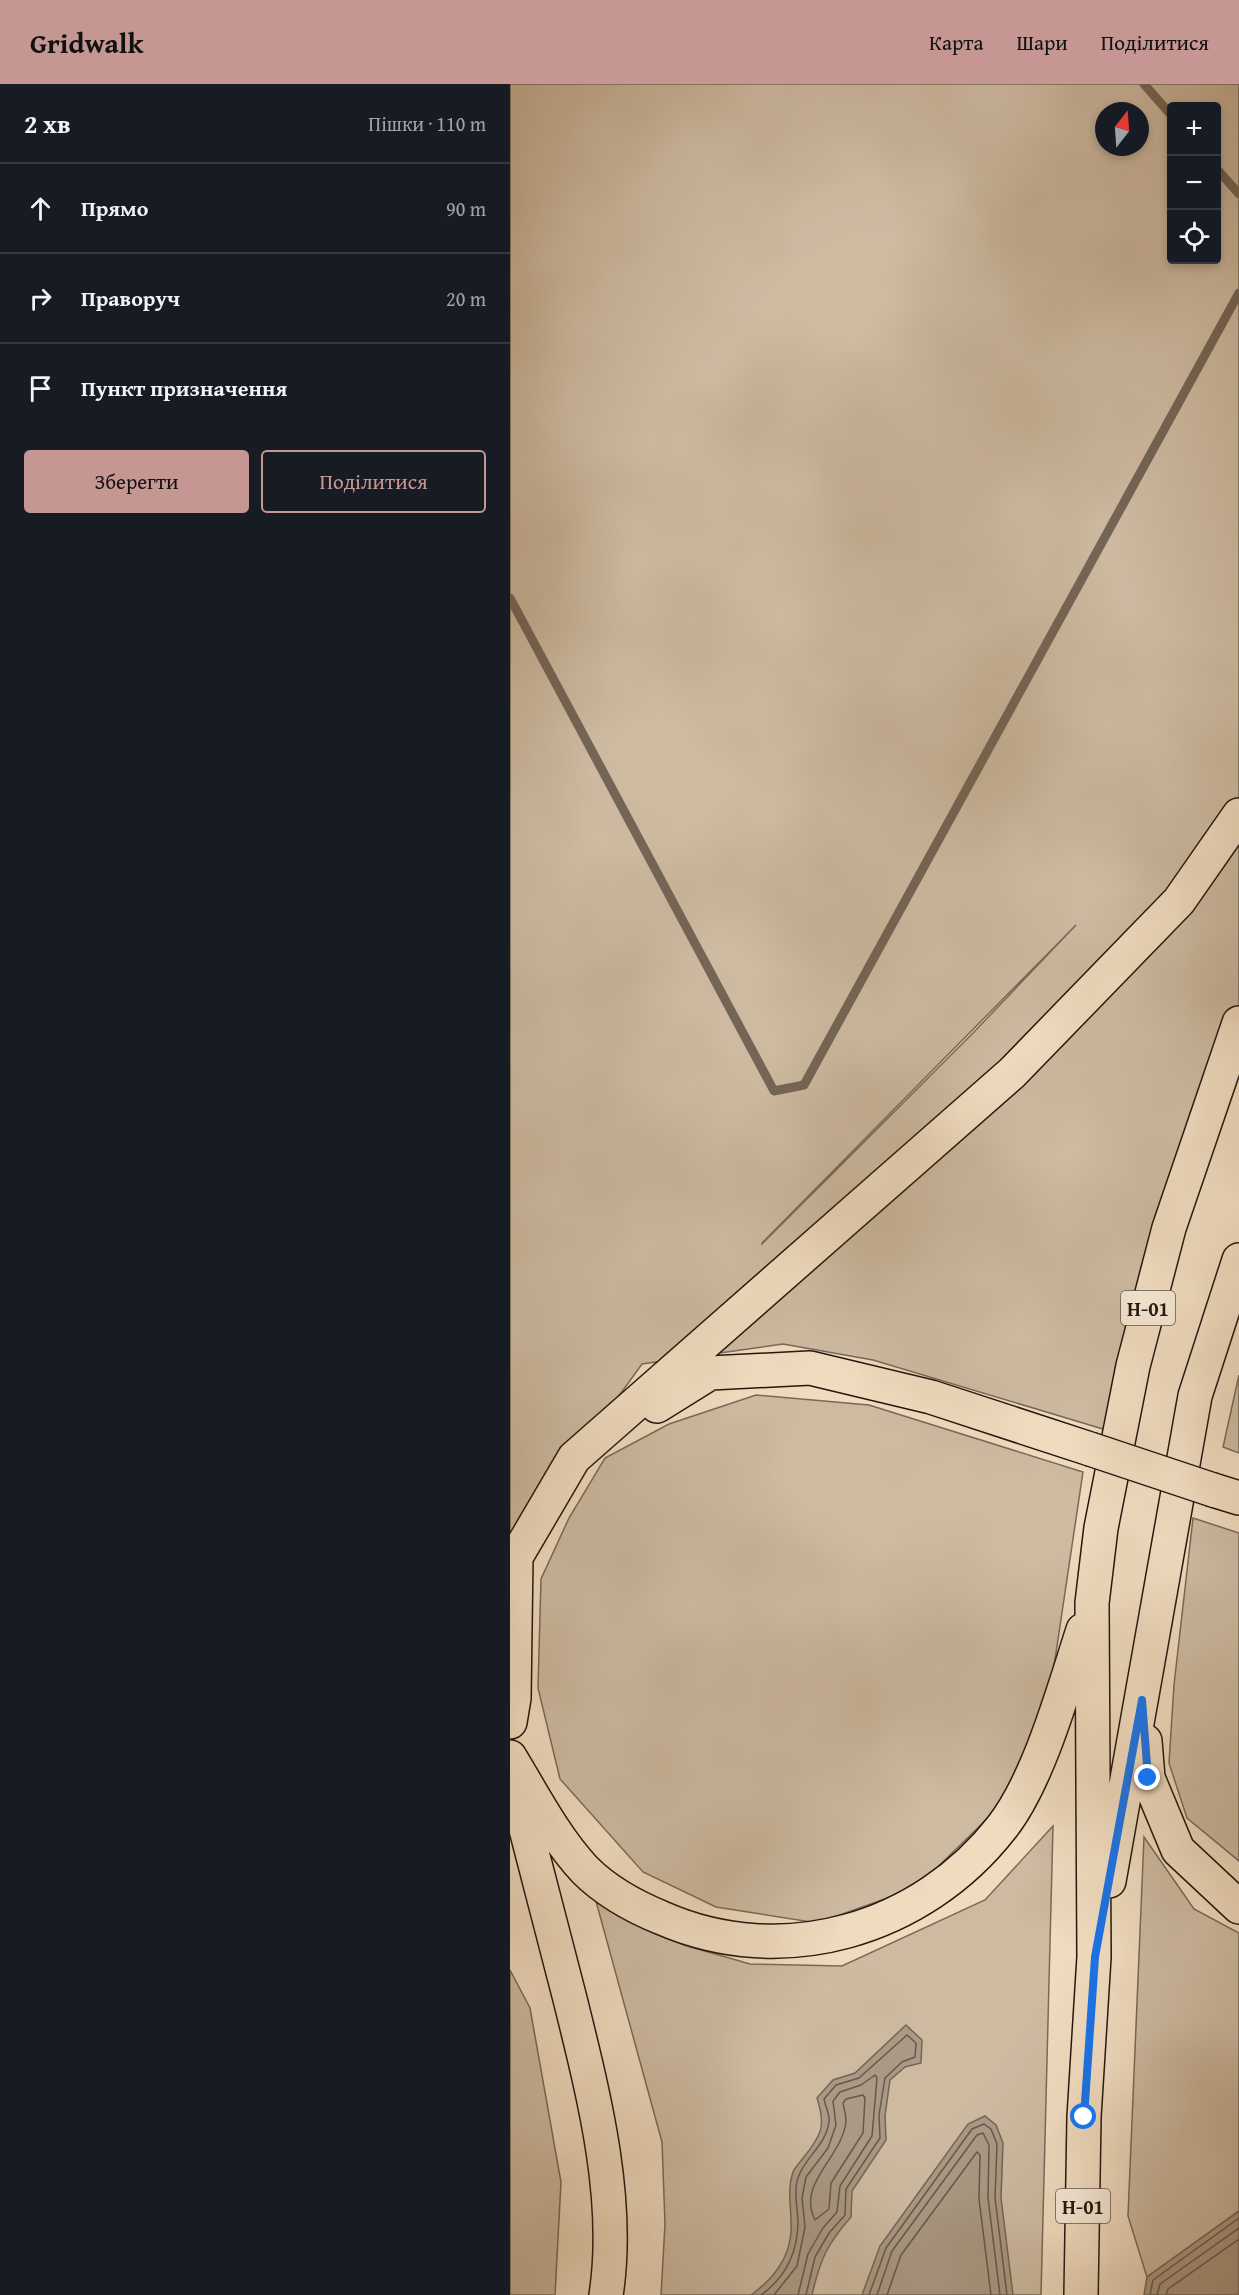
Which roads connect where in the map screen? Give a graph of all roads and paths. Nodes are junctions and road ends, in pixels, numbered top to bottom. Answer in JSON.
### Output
{"nodes":[{"id":1,"x":1239,"y":815,"type":"edge"},
{"id":2,"x":1239,"y":1023,"type":"edge"},
{"id":3,"x":1239,"y":1260,"type":"edge"},
{"id":4,"x":574,"y":1458,"type":"junction"},
{"id":5,"x":1226,"y":1494,"type":"edge"},
{"id":6,"x":1092,"y":1603,"type":"junction"},
{"id":7,"x":1142,"y":1700,"type":"junction"},
{"id":8,"x":510,"y":1722,"type":"edge"},
{"id":9,"x":510,"y":1757,"type":"edge"},
{"id":10,"x":510,"y":1767,"type":"edge"},
{"id":11,"x":1239,"y":1907,"type":"edge"},
{"id":12,"x":1095,"y":1957,"type":"junction"},
{"id":13,"x":606,"y":2295,"type":"edge"},
{"id":14,"x":1082,"y":2295,"type":"edge"}],
"edges":[{"from":1,"to":4,"type":"main road"},
{"from":2,"to":6,"type":"main road","number":"Н-01"},
{"from":3,"to":7,"type":"main road","number":"Н-01"},
{"from":4,"to":5,"type":"main road","bridge":true},
{"from":4,"to":8,"type":"main road"},
{"from":6,"to":9,"type":"main road"},
{"from":6,"to":12,"type":"main road","number":"Н-01"},
{"from":7,"to":11,"type":"main road"},
{"from":7,"to":12,"type":"main road","number":"Н-01"},
{"from":10,"to":13,"type":"main road"},
{"from":12,"to":14,"type":"main road","number":"Н-01"}]}
